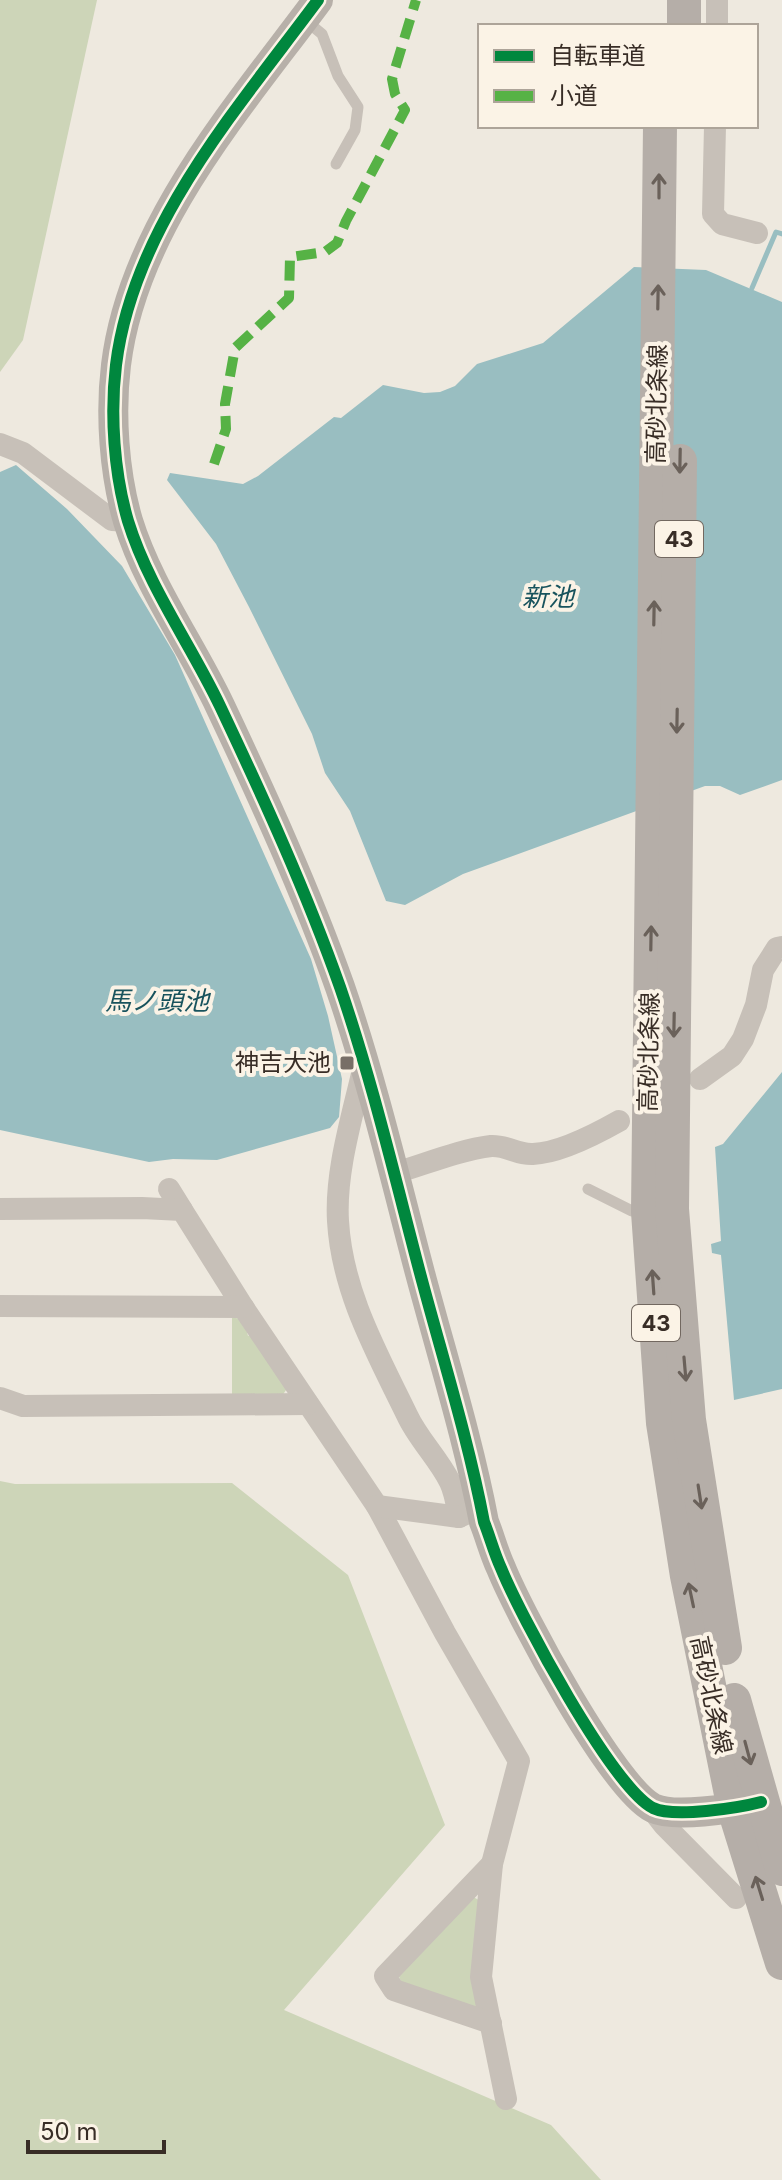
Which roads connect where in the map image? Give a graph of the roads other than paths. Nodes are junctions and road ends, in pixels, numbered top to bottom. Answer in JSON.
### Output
{"nodes":[{"id":1,"x":660,"y":0,"type":"edge"},
{"id":2,"x":684,"y":0,"type":"edge"},
{"id":3,"x":717,"y":0,"type":"edge"},
{"id":4,"x":311,"y":9,"type":"edge"},
{"id":5,"x":660,"y":24,"type":"edge"},
{"id":6,"x":684,"y":24,"type":"edge"},
{"id":7,"x":717,"y":24,"type":"edge"},
{"id":8,"x":660,"y":128,"type":"edge"},
{"id":9,"x":683,"y":128,"type":"edge"},
{"id":10,"x":715,"y":128,"type":"edge"},
{"id":11,"x":336,"y":164,"type":"dead end"},
{"id":12,"x":757,"y":233,"type":"dead end"},
{"id":13,"x":671,"y":244,"type":"junction"},
{"id":14,"x":0,"y":444,"type":"edge"},
{"id":15,"x":128,"y":521,"type":"junction"},
{"id":16,"x":664,"y":833,"type":"junction"},
{"id":17,"x":782,"y":947,"type":"edge"},
{"id":18,"x":364,"y":1063,"type":"junction"},
{"id":19,"x":700,"y":1079,"type":"dead end"},
{"id":20,"x":619,"y":1121,"type":"dead end"},
{"id":21,"x":395,"y":1173,"type":"junction"},
{"id":22,"x":169,"y":1189,"type":"dead end"},
{"id":23,"x":588,"y":1189,"type":"dead end"},
{"id":24,"x":0,"y":1209,"type":"edge"},
{"id":25,"x":182,"y":1210,"type":"junction"},
{"id":26,"x":648,"y":1212,"type":"junction"},
{"id":27,"x":0,"y":1306,"type":"edge"},
{"id":28,"x":243,"y":1307,"type":"junction"},
{"id":29,"x":0,"y":1398,"type":"edge"},
{"id":30,"x":308,"y":1404,"type":"junction"},
{"id":31,"x":377,"y":1506,"type":"junction"},
{"id":32,"x":470,"y":1512,"type":"junction"},
{"id":33,"x":748,"y":1805,"type":"junction"},
{"id":34,"x":650,"y":1807,"type":"junction"},
{"id":35,"x":492,"y":1864,"type":"junction"},
{"id":36,"x":782,"y":1869,"type":"edge"},
{"id":37,"x":736,"y":1898,"type":"dead end"},
{"id":38,"x":782,"y":1963,"type":"edge"},
{"id":39,"x":491,"y":2023,"type":"junction"},
{"id":40,"x":506,"y":2099,"type":"dead end"}],
"edges":[{"from":1,"to":5,"type":"main road"},
{"from":2,"to":6,"type":"main road"},
{"from":3,"to":7,"type":"street"},
{"from":4,"to":11,"type":"lane"},
{"from":4,"to":15,"type":"street"},
{"from":13,"to":8,"type":"main road","name":"高砂北条線","number":"43","one_way":true},
{"from":9,"to":13,"type":"main road","name":"高砂北条線","number":"43"},
{"from":10,"to":12,"type":"street"},
{"from":13,"to":16,"type":"main road","name":"高砂北条線","number":"43"},
{"from":14,"to":15,"type":"street"},
{"from":15,"to":18,"type":"street"},
{"from":26,"to":16,"type":"main road","name":"高砂北条線","number":"43","one_way":true},
{"from":16,"to":33,"type":"main road","name":"高砂北条線","number":"43","one_way":true},
{"from":17,"to":19,"type":"street"},
{"from":18,"to":21,"type":"street"},
{"from":18,"to":32,"type":"street"},
{"from":20,"to":21,"type":"street"},
{"from":21,"to":32,"type":"street"},
{"from":22,"to":25,"type":"street"},
{"from":23,"to":26,"type":"lane"},
{"from":24,"to":25,"type":"street"},
{"from":25,"to":28,"type":"street"},
{"from":33,"to":26,"type":"main road","name":"高砂北条線","number":"43","one_way":true},
{"from":27,"to":28,"type":"street"},
{"from":28,"to":30,"type":"street"},
{"from":29,"to":30,"type":"street"},
{"from":30,"to":31,"type":"street"},
{"from":31,"to":32,"type":"street"},
{"from":31,"to":35,"type":"street"},
{"from":32,"to":34,"type":"street"},
{"from":33,"to":34,"type":"street"},
{"from":33,"to":36,"type":"main road","name":"高砂北条線","number":"43"},
{"from":38,"to":33,"type":"main road","name":"高砂北条線","number":"43","one_way":true},
{"from":34,"to":37,"type":"street"},
{"from":35,"to":39,"type":"street"},
{"from":35,"to":39,"type":"street"},
{"from":39,"to":40,"type":"street"}]}
